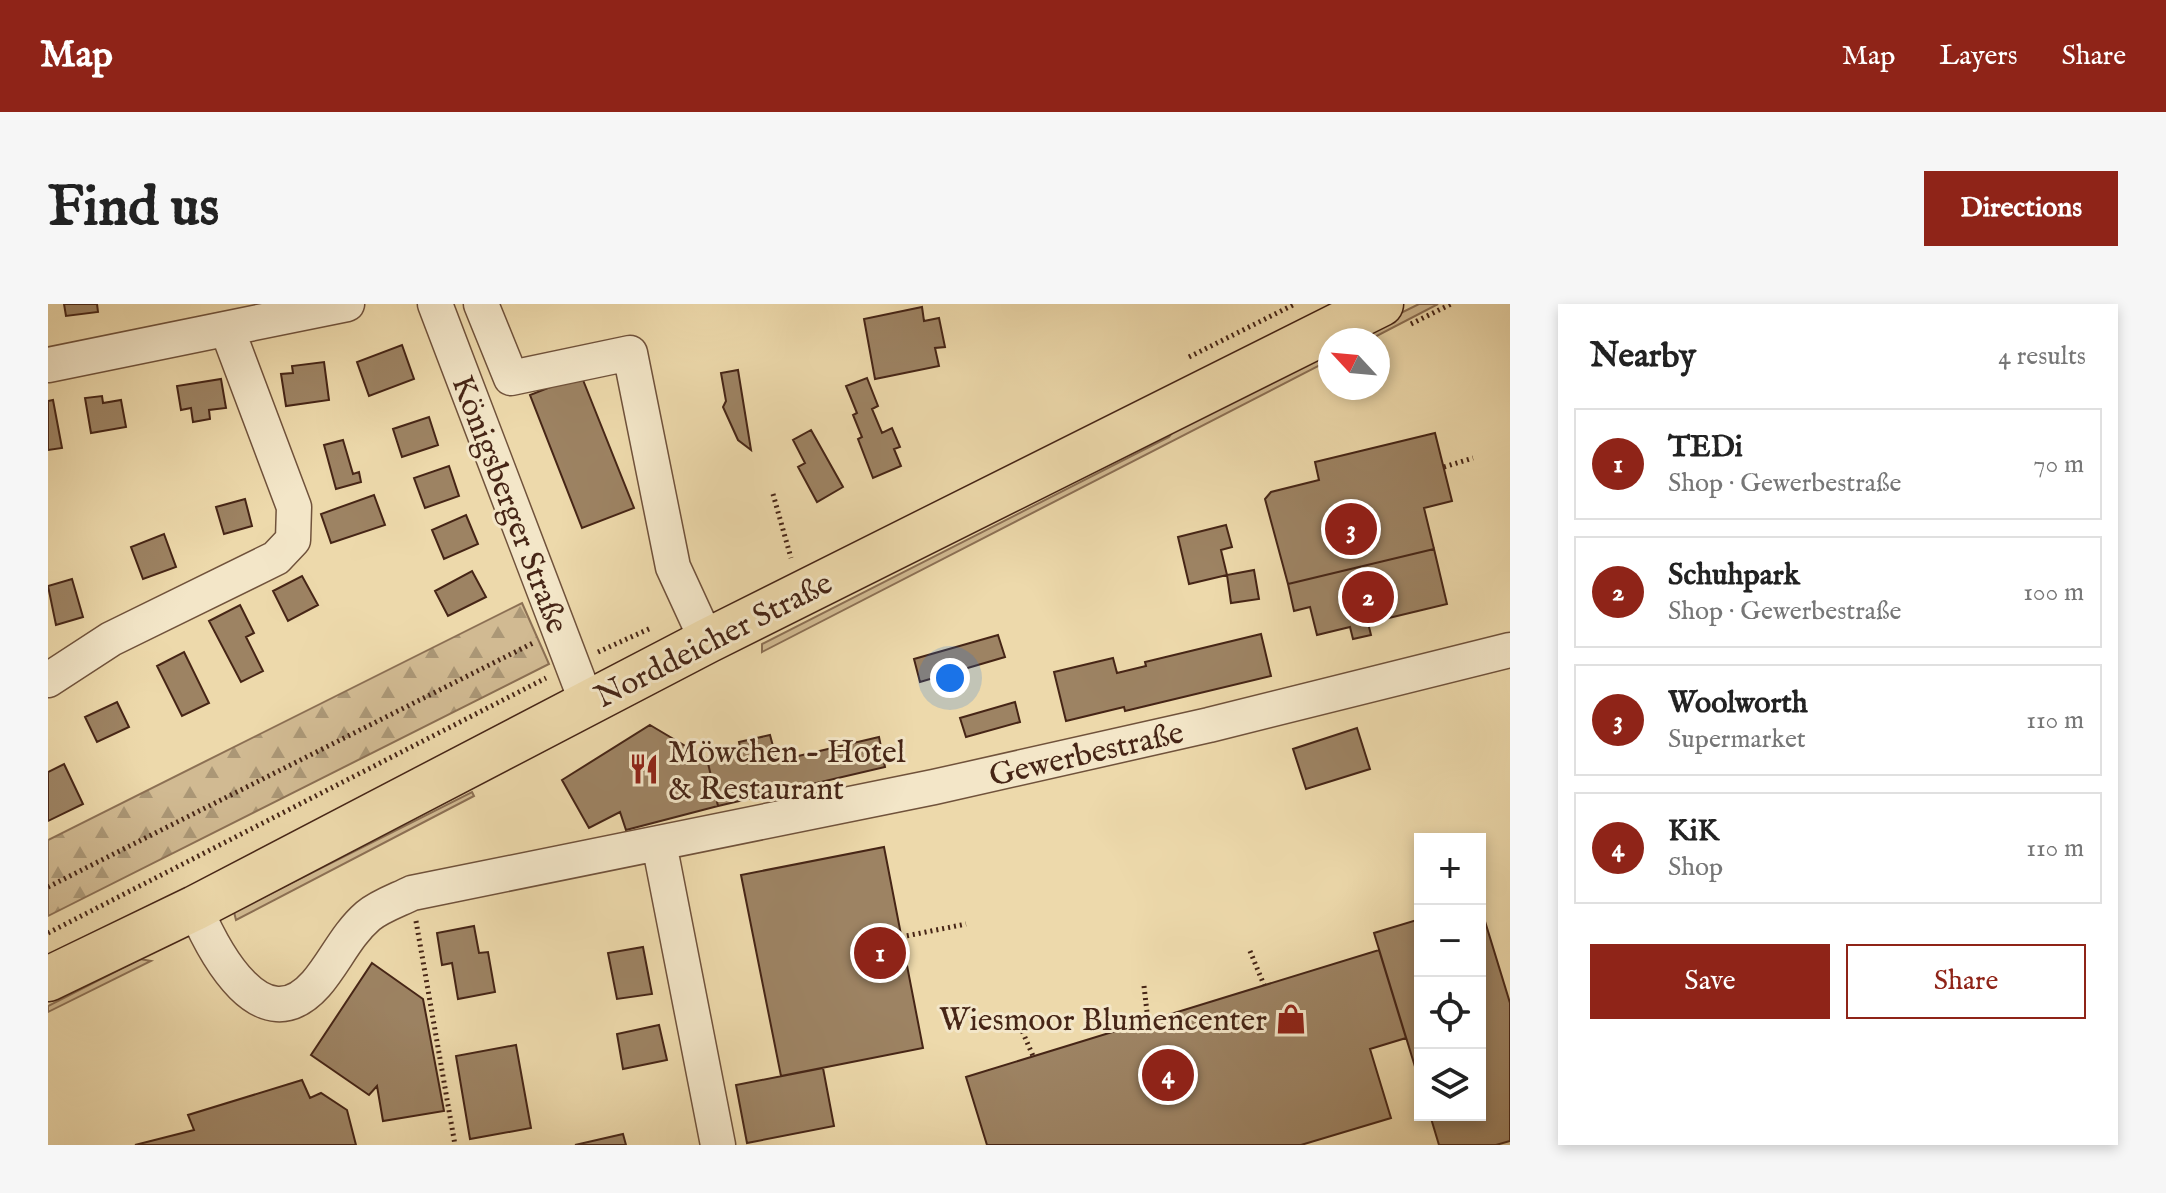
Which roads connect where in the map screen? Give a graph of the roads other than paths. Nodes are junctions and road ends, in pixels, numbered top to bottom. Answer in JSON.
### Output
{"nodes":[{"id":1,"x":347,"y":304,"type":"edge"},
{"id":2,"x":435,"y":304,"type":"edge"},
{"id":3,"x":481,"y":304,"type":"edge"},
{"id":4,"x":1392,"y":316,"type":"edge"},
{"id":5,"x":227,"y":329,"type":"junction"},
{"id":6,"x":48,"y":365,"type":"edge"},
{"id":7,"x":707,"y":641,"type":"junction"},
{"id":8,"x":1510,"y":650,"type":"edge"},
{"id":9,"x":48,"y":680,"type":"edge"},
{"id":10,"x":587,"y":703,"type":"junction"},
{"id":11,"x":659,"y":843,"type":"junction"},
{"id":12,"x":195,"y":908,"type":"junction"},
{"id":13,"x":48,"y":979,"type":"edge"},
{"id":14,"x":718,"y":1145,"type":"edge"}],
"edges":[{"from":1,"to":5,"type":"street"},
{"from":2,"to":10,"type":"street","name":"Königsberger Straße"},
{"from":3,"to":7,"type":"street"},
{"from":4,"to":7,"type":"main road","name":"Norddeicher Straße"},
{"from":5,"to":6,"type":"street"},
{"from":5,"to":9,"type":"street"},
{"from":7,"to":10,"type":"main road","name":"Norddeicher Straße"},
{"from":8,"to":11,"type":"street","name":"Gewerbestraße"},
{"from":10,"to":12,"type":"main road","name":"Norddeicher Straße"},
{"from":11,"to":12,"type":"street","name":"Gewerbestraße"},
{"from":11,"to":14,"type":"street"},
{"from":12,"to":13,"type":"main road","name":"Norddeicher Straße"}]}
